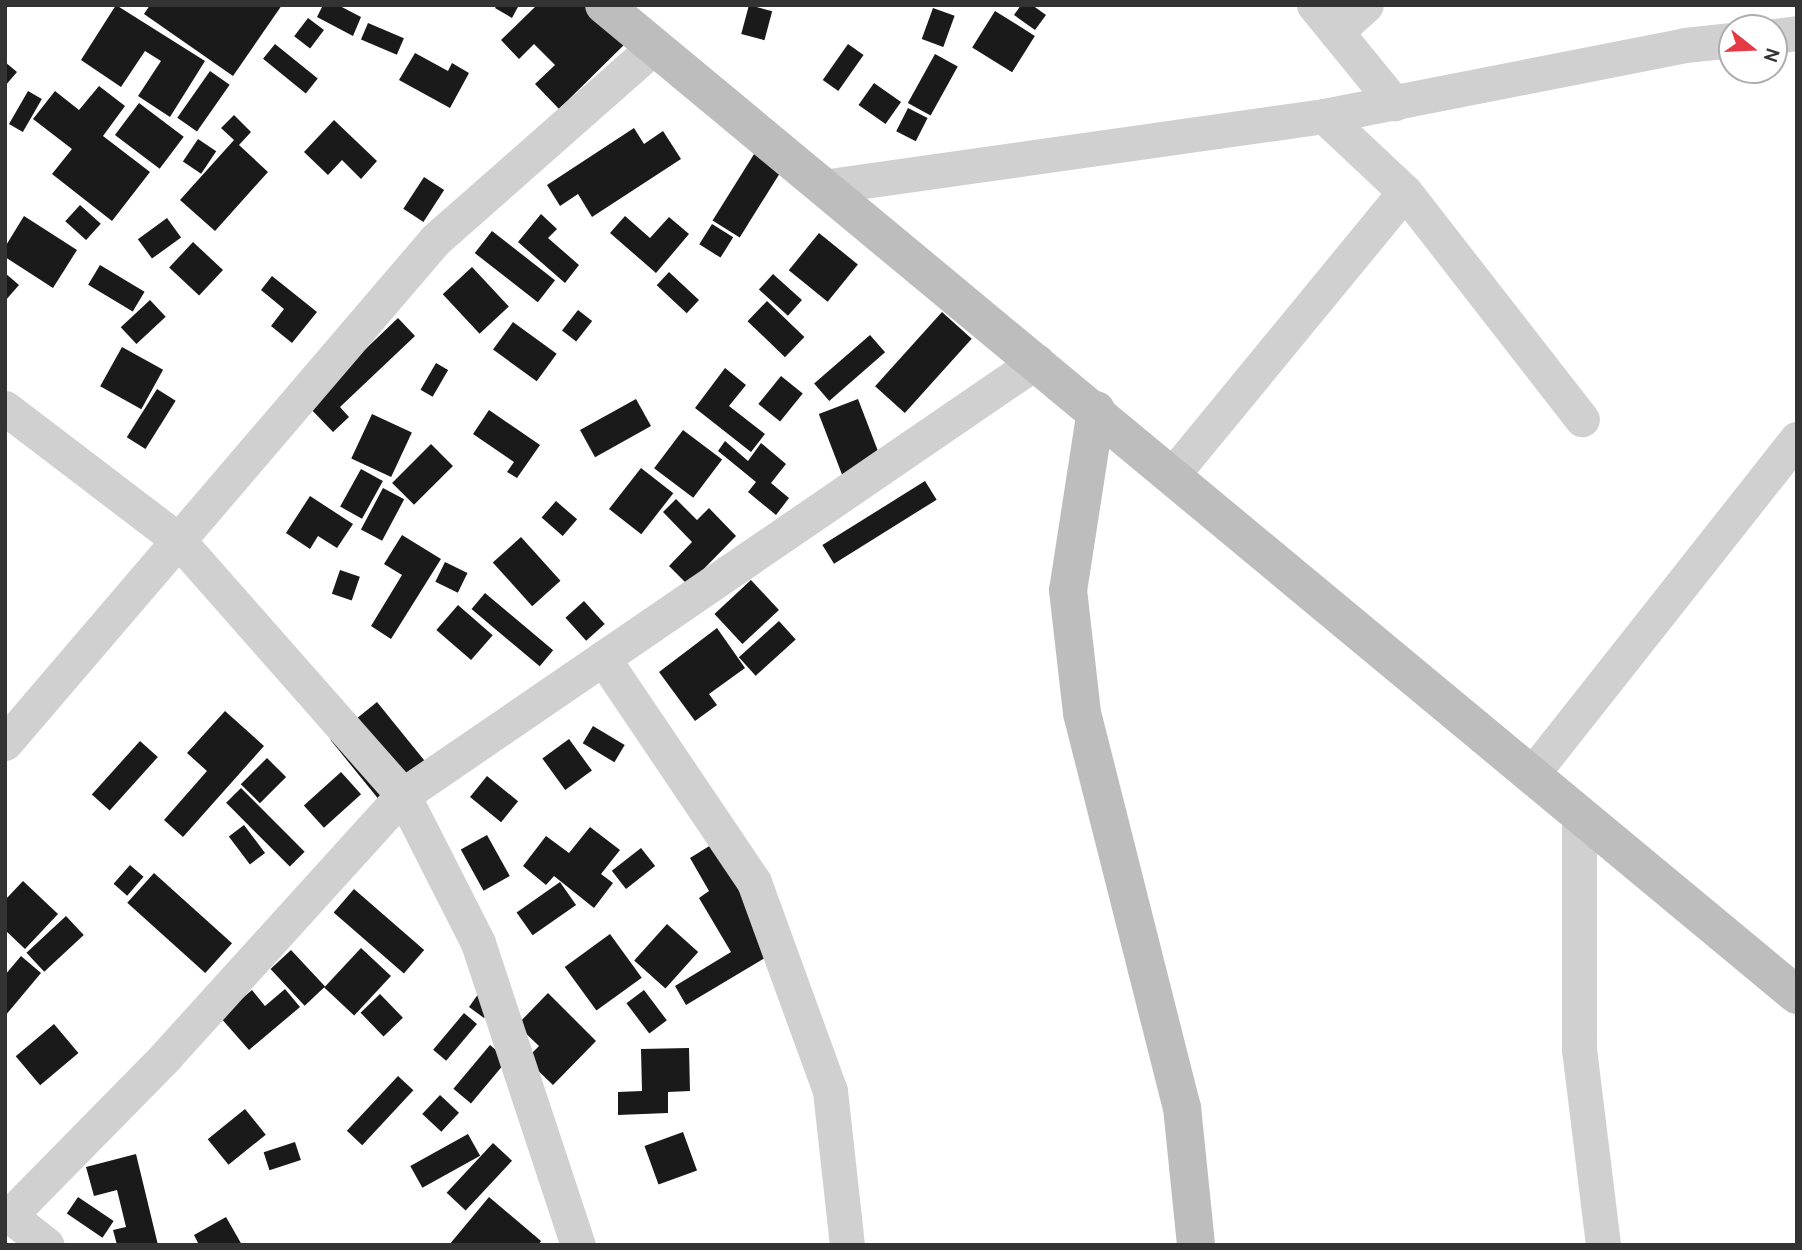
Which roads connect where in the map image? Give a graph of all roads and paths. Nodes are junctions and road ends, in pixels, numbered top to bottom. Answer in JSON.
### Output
{"nodes":[{"id":1,"x":604,"y":5,"type":"edge"},
{"id":2,"x":1314,"y":5,"type":"edge"},
{"id":3,"x":1366,"y":5,"type":"edge"},
{"id":4,"x":1336,"y":32,"type":"junction"},
{"id":5,"x":1718,"y":41,"type":"edge"},
{"id":6,"x":654,"y":47,"type":"junction"},
{"id":7,"x":1394,"y":103,"type":"junction"},
{"id":8,"x":1324,"y":116,"type":"junction"},
{"id":9,"x":822,"y":187,"type":"junction"},
{"id":10,"x":1405,"y":192,"type":"junction"},
{"id":11,"x":1037,"y":361,"type":"junction"},
{"id":12,"x":5,"y":408,"type":"edge"},
{"id":13,"x":1096,"y":410,"type":"junction"},
{"id":14,"x":1582,"y":419,"type":"dead end"},
{"id":15,"x":1797,"y":439,"type":"edge"},
{"id":16,"x":1173,"y":474,"type":"junction"},
{"id":17,"x":178,"y":540,"type":"junction"},
{"id":18,"x":603,"y":658,"type":"junction"},
{"id":19,"x":5,"y":743,"type":"edge"},
{"id":20,"x":1532,"y":774,"type":"junction"},
{"id":21,"x":403,"y":795,"type":"junction"},
{"id":22,"x":1578,"y":813,"type":"junction"},
{"id":23,"x":1797,"y":995,"type":"edge"},
{"id":24,"x":7,"y":1213,"type":"edge"},
{"id":25,"x":47,"y":1245,"type":"edge"},
{"id":26,"x":578,"y":1245,"type":"edge"},
{"id":27,"x":847,"y":1245,"type":"edge"},
{"id":28,"x":1196,"y":1245,"type":"edge"},
{"id":29,"x":1603,"y":1245,"type":"edge"}],
"edges":[{"from":1,"to":6,"type":"street"},
{"from":2,"to":4,"type":"street"},
{"from":3,"to":4,"type":"street"},
{"from":4,"to":7,"type":"street"},
{"from":5,"to":7,"type":"street"},
{"from":6,"to":9,"type":"street"},
{"from":6,"to":17,"type":"street"},
{"from":7,"to":8,"type":"street"},
{"from":8,"to":9,"type":"street"},
{"from":8,"to":10,"type":"street"},
{"from":9,"to":11,"type":"street"},
{"from":10,"to":14,"type":"street"},
{"from":10,"to":16,"type":"street"},
{"from":11,"to":13,"type":"street"},
{"from":11,"to":18,"type":"street"},
{"from":12,"to":17,"type":"street"},
{"from":13,"to":16,"type":"street"},
{"from":13,"to":28,"type":"street"},
{"from":15,"to":20,"type":"street"},
{"from":16,"to":20,"type":"street"},
{"from":17,"to":19,"type":"street"},
{"from":17,"to":21,"type":"street"},
{"from":18,"to":21,"type":"street"},
{"from":18,"to":27,"type":"street"},
{"from":20,"to":22,"type":"street"},
{"from":21,"to":24,"type":"street"},
{"from":21,"to":26,"type":"street"},
{"from":22,"to":23,"type":"street"},
{"from":22,"to":29,"type":"street"},
{"from":24,"to":25,"type":"street"}]}
